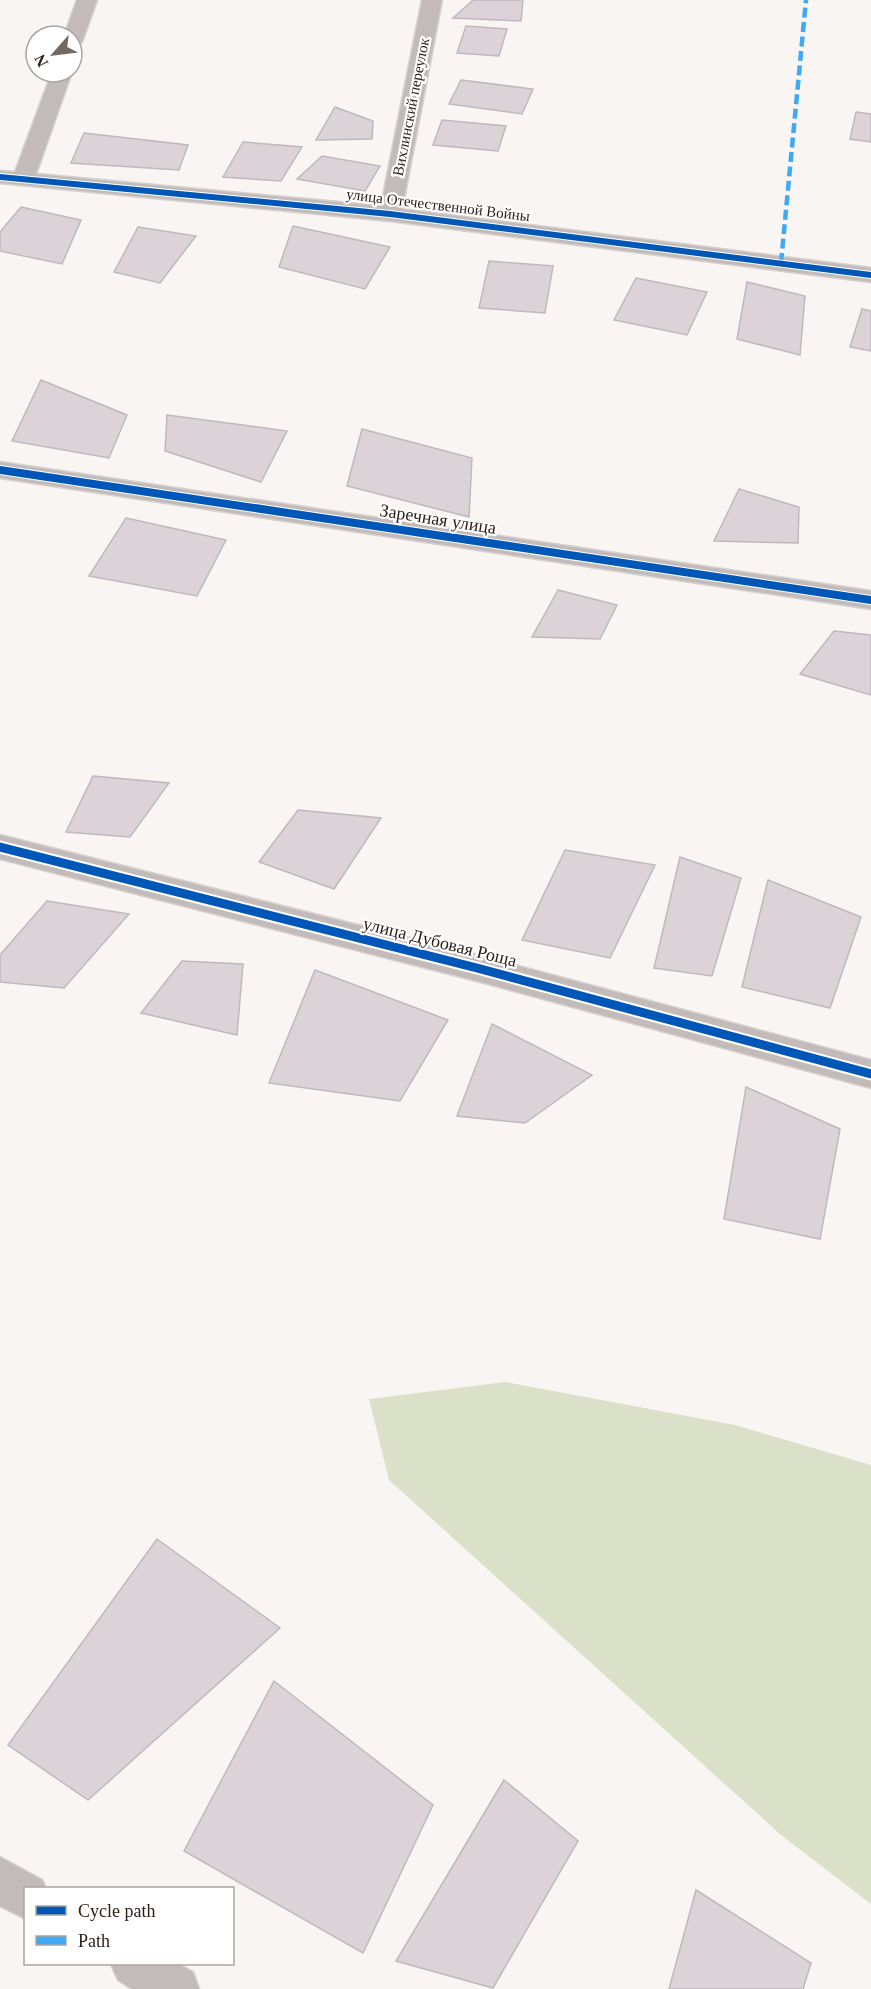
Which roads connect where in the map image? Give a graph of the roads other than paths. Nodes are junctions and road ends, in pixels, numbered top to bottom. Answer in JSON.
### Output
{"nodes":[{"id":1,"x":87,"y":0,"type":"edge"},
{"id":2,"x":432,"y":0,"type":"edge"},
{"id":3,"x":78,"y":24,"type":"edge"},
{"id":4,"x":58,"y":84,"type":"edge"},
{"id":5,"x":0,"y":177,"type":"edge"},
{"id":6,"x":24,"y":178,"type":"junction"},
{"id":7,"x":390,"y":214,"type":"junction"},
{"id":8,"x":871,"y":275,"type":"edge"},
{"id":9,"x":0,"y":470,"type":"edge"},
{"id":10,"x":871,"y":600,"type":"edge"},
{"id":11,"x":0,"y":847,"type":"edge"},
{"id":12,"x":871,"y":1074,"type":"edge"},
{"id":13,"x":0,"y":1880,"type":"edge"},
{"id":14,"x":24,"y":1895,"type":"edge"},
{"id":15,"x":136,"y":1965,"type":"edge"},
{"id":16,"x":176,"y":1989,"type":"edge"}],
"edges":[{"from":1,"to":3,"type":"street"},
{"from":2,"to":7,"type":"street","name":"Вихлинский переулок"},
{"from":4,"to":6,"type":"street"},
{"from":5,"to":6,"type":"street","name":"улица Отечественной Войны"},
{"from":6,"to":7,"type":"street","name":"улица Отечественной Войны"},
{"from":7,"to":8,"type":"street","name":"улица Отечественной Войны"},
{"from":9,"to":10,"type":"street","name":"Заречная улица"},
{"from":11,"to":12,"type":"street","name":"улица Дубовая Роща"},
{"from":13,"to":14,"type":"street"},
{"from":15,"to":16,"type":"street"}]}
